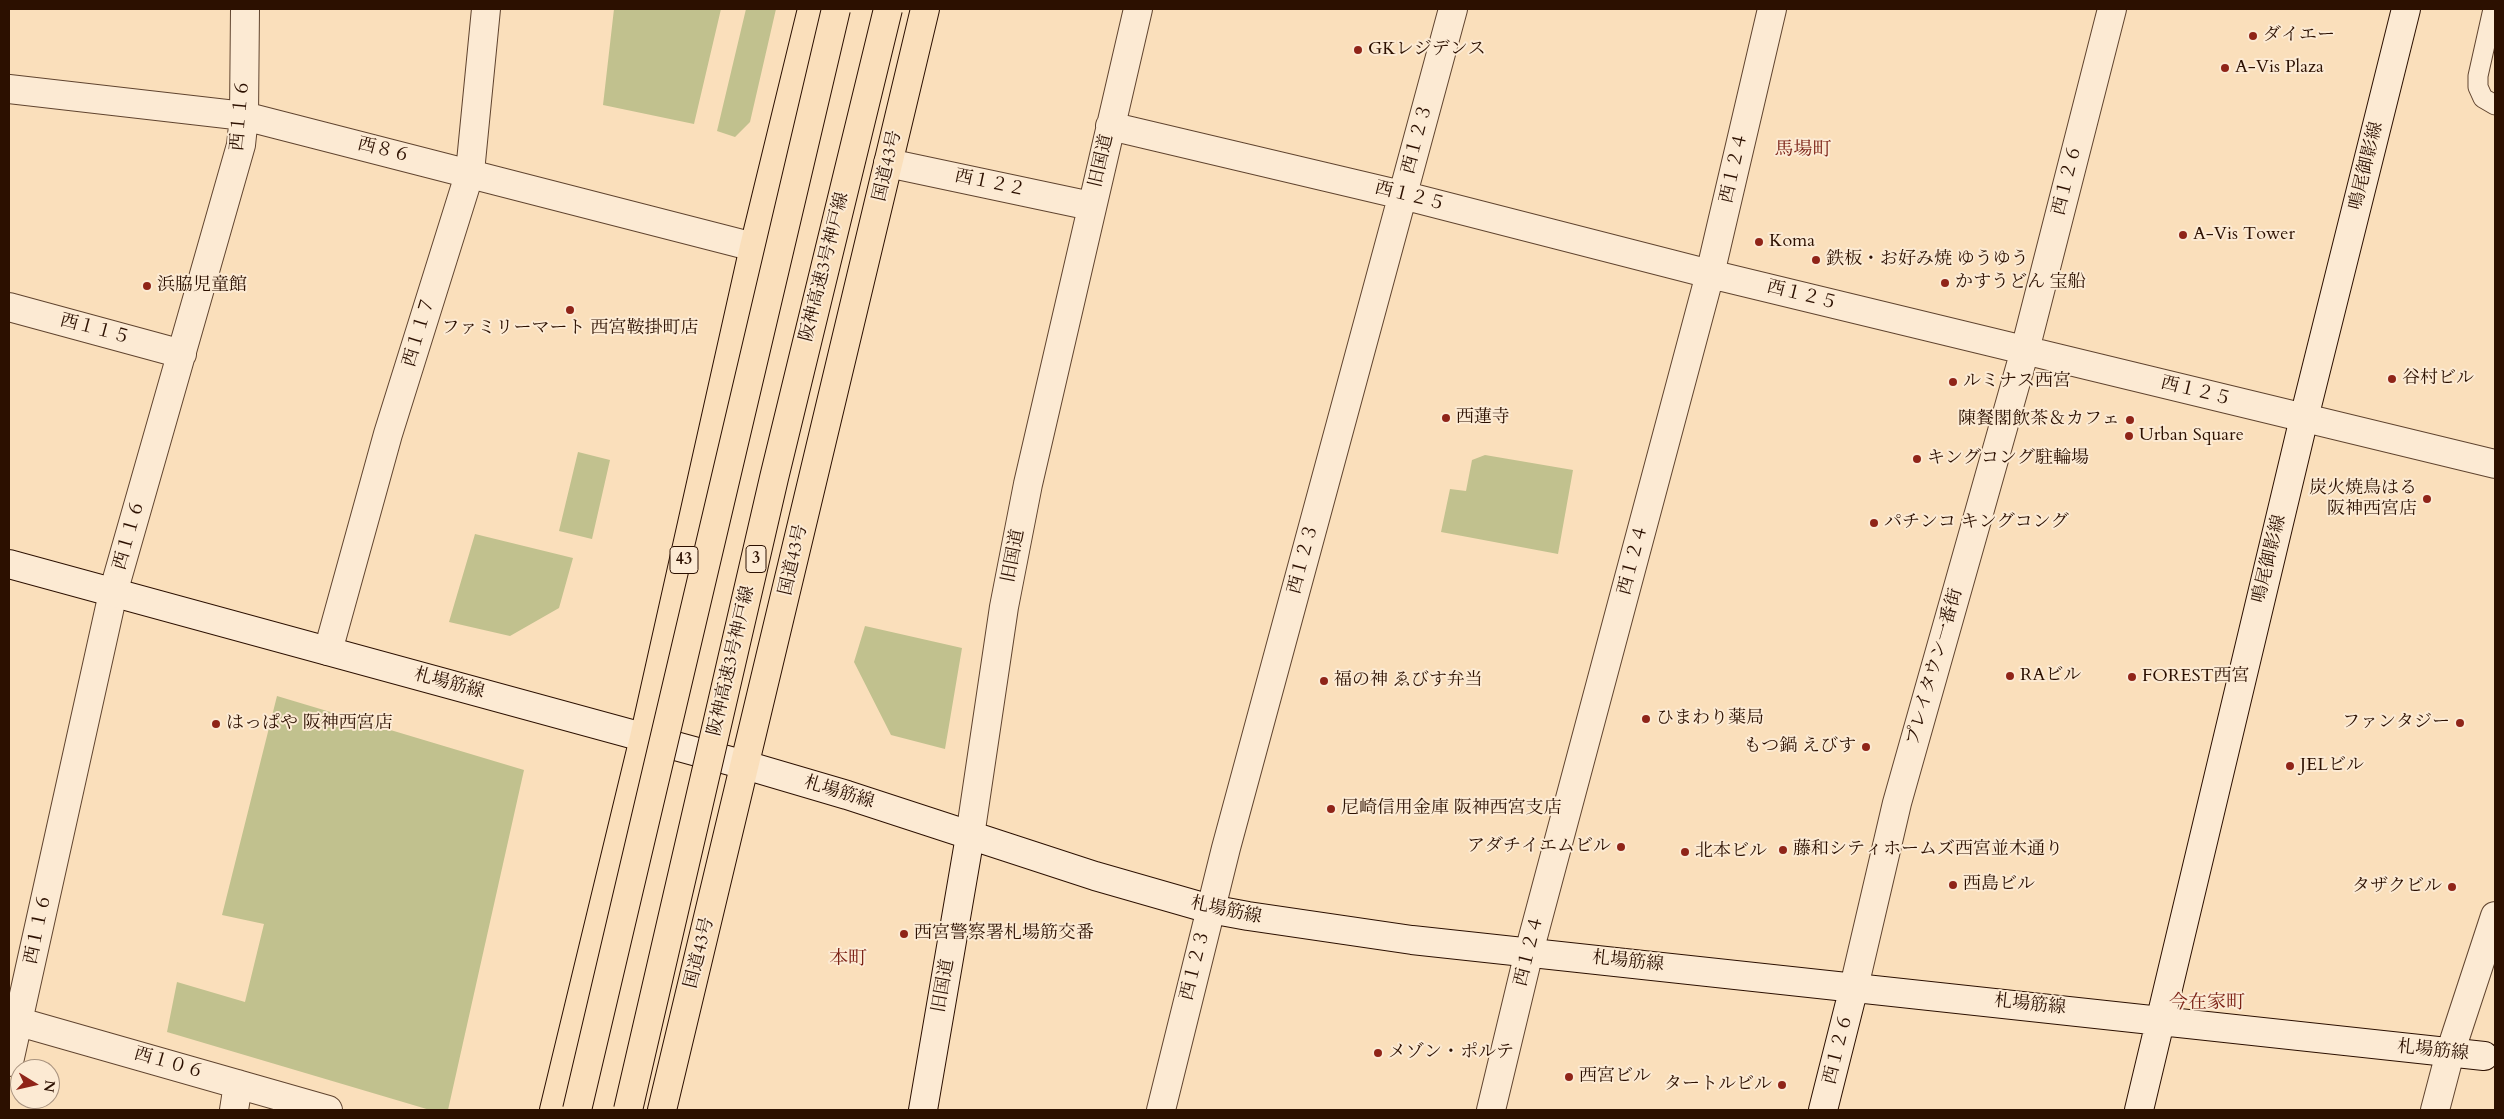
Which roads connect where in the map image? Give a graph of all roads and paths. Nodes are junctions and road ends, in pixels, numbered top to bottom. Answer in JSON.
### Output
{"nodes":[{"id":1,"x":245,"y":9,"type":"edge"},
{"id":2,"x":486,"y":9,"type":"edge"},
{"id":3,"x":812,"y":9,"type":"edge"},
{"id":4,"x":836,"y":9,"type":"edge"},
{"id":5,"x":888,"y":9,"type":"edge"},
{"id":6,"x":925,"y":9,"type":"edge"},
{"id":7,"x":1138,"y":9,"type":"edge"},
{"id":8,"x":1453,"y":9,"type":"edge"},
{"id":9,"x":1772,"y":9,"type":"edge"},
{"id":10,"x":2112,"y":9,"type":"edge"},
{"id":11,"x":2406,"y":9,"type":"edge"},
{"id":12,"x":2493,"y":9,"type":"edge"},
{"id":13,"x":9,"y":89,"type":"edge"},
{"id":14,"x":2495,"y":105,"type":"edge"},
{"id":15,"x":244,"y":116,"type":"junction"},
{"id":16,"x":1110,"y":126,"type":"junction"},
{"id":17,"x":888,"y":163,"type":"junction"},
{"id":18,"x":470,"y":172,"type":"junction"},
{"id":19,"x":1402,"y":195,"type":"junction"},
{"id":20,"x":1091,"y":206,"type":"junction"},
{"id":21,"x":754,"y":247,"type":"junction"},
{"id":22,"x":1710,"y":274,"type":"junction"},
{"id":23,"x":9,"y":307,"type":"edge"},
{"id":24,"x":2024,"y":350,"type":"junction"},
{"id":25,"x":182,"y":354,"type":"junction"},
{"id":26,"x":2304,"y":418,"type":"junction"},
{"id":27,"x":2495,"y":464,"type":"edge"},
{"id":28,"x":9,"y":564,"type":"edge"},
{"id":29,"x":113,"y":593,"type":"junction"},
{"id":30,"x":328,"y":650,"type":"junction"},
{"id":31,"x":644,"y":738,"type":"junction"},
{"id":32,"x":745,"y":765,"type":"junction"},
{"id":33,"x":970,"y":836,"type":"junction"},
{"id":34,"x":1210,"y":909,"type":"junction"},
{"id":35,"x":2495,"y":916,"type":"edge"},
{"id":36,"x":1529,"y":952,"type":"junction"},
{"id":37,"x":1854,"y":987,"type":"junction"},
{"id":38,"x":14,"y":1020,"type":"edge"},
{"id":39,"x":2160,"y":1020,"type":"junction"},
{"id":40,"x":2450,"y":1053,"type":"junction"},
{"id":41,"x":2484,"y":1056,"type":"dead end"},
{"id":42,"x":9,"y":1062,"type":"edge"},
{"id":43,"x":238,"y":1084,"type":"junction"},
{"id":44,"x":234,"y":1110,"type":"edge"},
{"id":45,"x":328,"y":1110,"type":"edge"},
{"id":46,"x":554,"y":1110,"type":"edge"},
{"id":47,"x":577,"y":1110,"type":"edge"},
{"id":48,"x":628,"y":1110,"type":"edge"},
{"id":49,"x":662,"y":1110,"type":"edge"},
{"id":50,"x":923,"y":1110,"type":"edge"},
{"id":51,"x":1161,"y":1110,"type":"edge"},
{"id":52,"x":1491,"y":1110,"type":"edge"},
{"id":53,"x":1824,"y":1110,"type":"edge"},
{"id":54,"x":2139,"y":1110,"type":"edge"},
{"id":55,"x":2434,"y":1110,"type":"edge"}],
"edges":[{"from":1,"to":15,"type":"street","name":"西１１６"},
{"from":2,"to":18,"type":"street","name":"西１１７"},
{"from":3,"to":21,"type":"highway","number":"43"},
{"from":4,"to":47,"type":"highway","bridge":true},
{"from":5,"to":48,"type":"highway","name":"阪神高速3号神戸線","number":"3","bridge":true},
{"from":6,"to":17,"type":"highway","name":"国道43号"},
{"from":7,"to":16,"type":"street","name":"旧国道"},
{"from":8,"to":19,"type":"street","name":"西１２３"},
{"from":9,"to":22,"type":"street","name":"西１２４"},
{"from":10,"to":24,"type":"street","name":"西１２６"},
{"from":11,"to":26,"type":"street","name":"鳴尾御影線"},
{"from":12,"to":14,"type":"lane"},
{"from":13,"to":15,"type":"street","name":"西８６"},
{"from":15,"to":18,"type":"street","name":"西８６"},
{"from":15,"to":25,"type":"street","name":"西１１６"},
{"from":16,"to":19,"type":"street","name":"西１２５"},
{"from":16,"to":20,"type":"street","name":"旧国道"},
{"from":17,"to":20,"type":"street","name":"西１２２"},
{"from":17,"to":32,"type":"highway","name":"国道43号"},
{"from":18,"to":21,"type":"street","name":"西８６"},
{"from":18,"to":30,"type":"street","name":"西１１７"},
{"from":19,"to":22,"type":"street","name":"西１２５"},
{"from":19,"to":34,"type":"street","name":"西１２３"},
{"from":20,"to":33,"type":"street","name":"旧国道"},
{"from":21,"to":31,"type":"highway","number":"43"},
{"from":22,"to":24,"type":"street","name":"西１２５"},
{"from":22,"to":36,"type":"street","name":"西１２４"},
{"from":23,"to":25,"type":"street","name":"西１１５"},
{"from":24,"to":26,"type":"street","name":"西１２５"},
{"from":24,"to":37,"type":"street","name":"プレイタウン一番街"},
{"from":25,"to":29,"type":"street","name":"西１１６"},
{"from":26,"to":27,"type":"street","name":"西１２５"},
{"from":26,"to":39,"type":"street","name":"鳴尾御影線"},
{"from":28,"to":29,"type":"street","name":"札場筋線"},
{"from":29,"to":30,"type":"street","name":"札場筋線"},
{"from":29,"to":38,"type":"street","name":"西１１６"},
{"from":30,"to":31,"type":"street","name":"札場筋線"},
{"from":31,"to":32,"type":"street","name":"札場筋線"},
{"from":31,"to":46,"type":"highway","number":"43"},
{"from":32,"to":33,"type":"street","name":"札場筋線"},
{"from":32,"to":49,"type":"highway","name":"国道43号"},
{"from":33,"to":34,"type":"street","name":"札場筋線"},
{"from":33,"to":50,"type":"street","name":"旧国道"},
{"from":34,"to":36,"type":"street","name":"札場筋線"},
{"from":34,"to":51,"type":"street","name":"西１２３"},
{"from":35,"to":40,"type":"street"},
{"from":36,"to":37,"type":"street","name":"札場筋線"},
{"from":36,"to":52,"type":"street","name":"西１２４"},
{"from":37,"to":39,"type":"street","name":"札場筋線"},
{"from":37,"to":53,"type":"street","name":"西１２６"},
{"from":38,"to":42,"type":"street","name":"西１１６"},
{"from":38,"to":43,"type":"street","name":"西１０６"},
{"from":39,"to":40,"type":"street","name":"札場筋線"},
{"from":39,"to":54,"type":"street","name":"鳴尾御影線"},
{"from":40,"to":41,"type":"street","name":"札場筋線"},
{"from":40,"to":55,"type":"street"},
{"from":43,"to":44,"type":"street"},
{"from":43,"to":45,"type":"street","name":"西１０６"}]}
